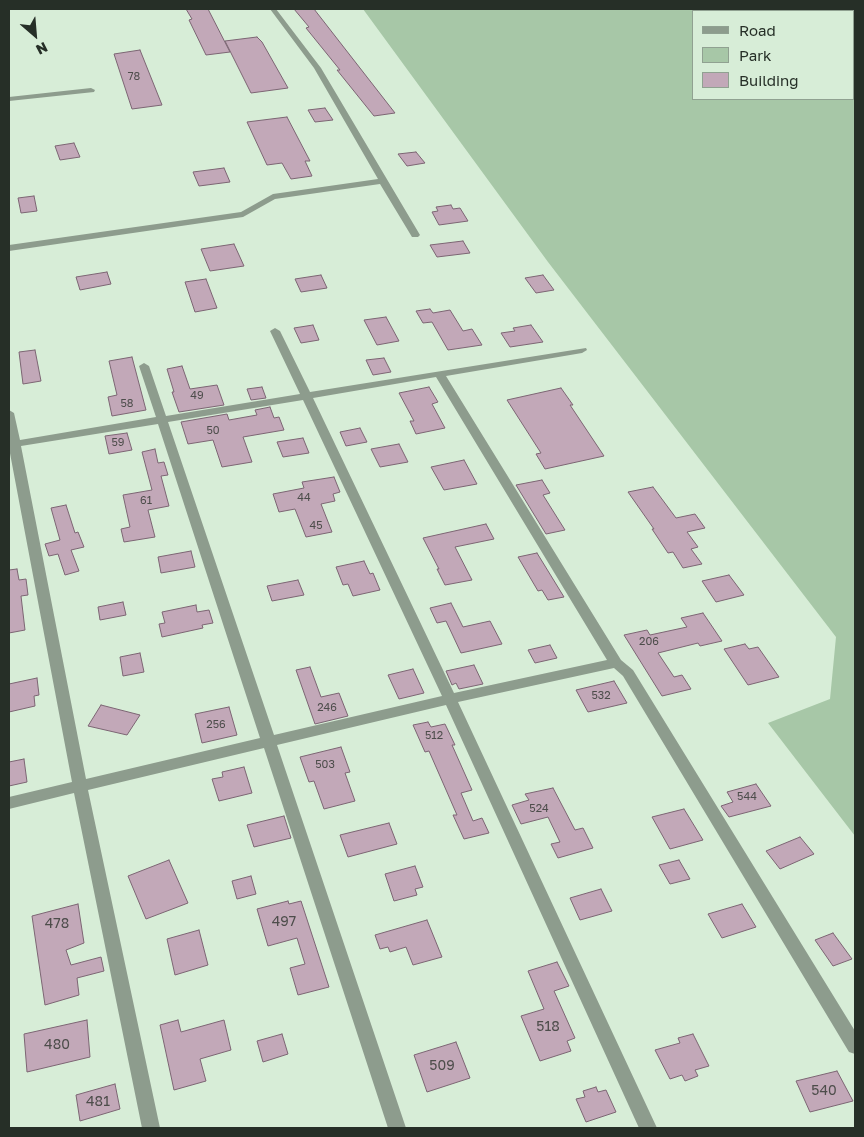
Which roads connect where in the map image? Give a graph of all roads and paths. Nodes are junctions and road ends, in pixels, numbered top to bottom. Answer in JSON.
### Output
{"nodes":[{"id":1,"x":273,"y":9,"type":"edge"},
{"id":2,"x":91,"y":90,"type":"dead end"},
{"id":3,"x":9,"y":99,"type":"edge"},
{"id":4,"x":383,"y":181,"type":"junction"},
{"id":5,"x":414,"y":235,"type":"dead end"},
{"id":6,"x":9,"y":248,"type":"edge"},
{"id":7,"x":275,"y":331,"type":"dead end"},
{"id":8,"x":582,"y":350,"type":"dead end"},
{"id":9,"x":144,"y":366,"type":"dead end"},
{"id":10,"x":439,"y":373,"type":"junction"},
{"id":11,"x":306,"y":397,"type":"junction"},
{"id":12,"x":9,"y":413,"type":"edge"},
{"id":13,"x":162,"y":420,"type":"junction"},
{"id":14,"x":11,"y":445,"type":"edge"},
{"id":15,"x":616,"y":663,"type":"junction"},
{"id":16,"x":449,"y":699,"type":"junction"},
{"id":17,"x":270,"y":741,"type":"junction"},
{"id":18,"x":80,"y":787,"type":"junction"},
{"id":19,"x":9,"y":803,"type":"edge"},
{"id":20,"x":855,"y":1046,"type":"edge"},
{"id":21,"x":151,"y":1128,"type":"edge"},
{"id":22,"x":397,"y":1128,"type":"edge"},
{"id":23,"x":648,"y":1128,"type":"edge"}],
"edges":[{"from":1,"to":4,"type":"street"},
{"from":2,"to":3,"type":"street"},
{"from":4,"to":5,"type":"street"},
{"from":4,"to":6,"type":"street"},
{"from":7,"to":11,"type":"street"},
{"from":8,"to":10,"type":"street"},
{"from":9,"to":13,"type":"street"},
{"from":10,"to":11,"type":"street"},
{"from":10,"to":15,"type":"street"},
{"from":11,"to":13,"type":"street"},
{"from":11,"to":16,"type":"street"},
{"from":12,"to":14,"type":"street"},
{"from":13,"to":14,"type":"street"},
{"from":13,"to":17,"type":"street"},
{"from":14,"to":18,"type":"street"},
{"from":15,"to":16,"type":"street"},
{"from":15,"to":20,"type":"street"},
{"from":16,"to":17,"type":"street"},
{"from":16,"to":23,"type":"street"},
{"from":17,"to":18,"type":"street"},
{"from":17,"to":22,"type":"street"},
{"from":18,"to":19,"type":"street"},
{"from":18,"to":21,"type":"street"}]}
